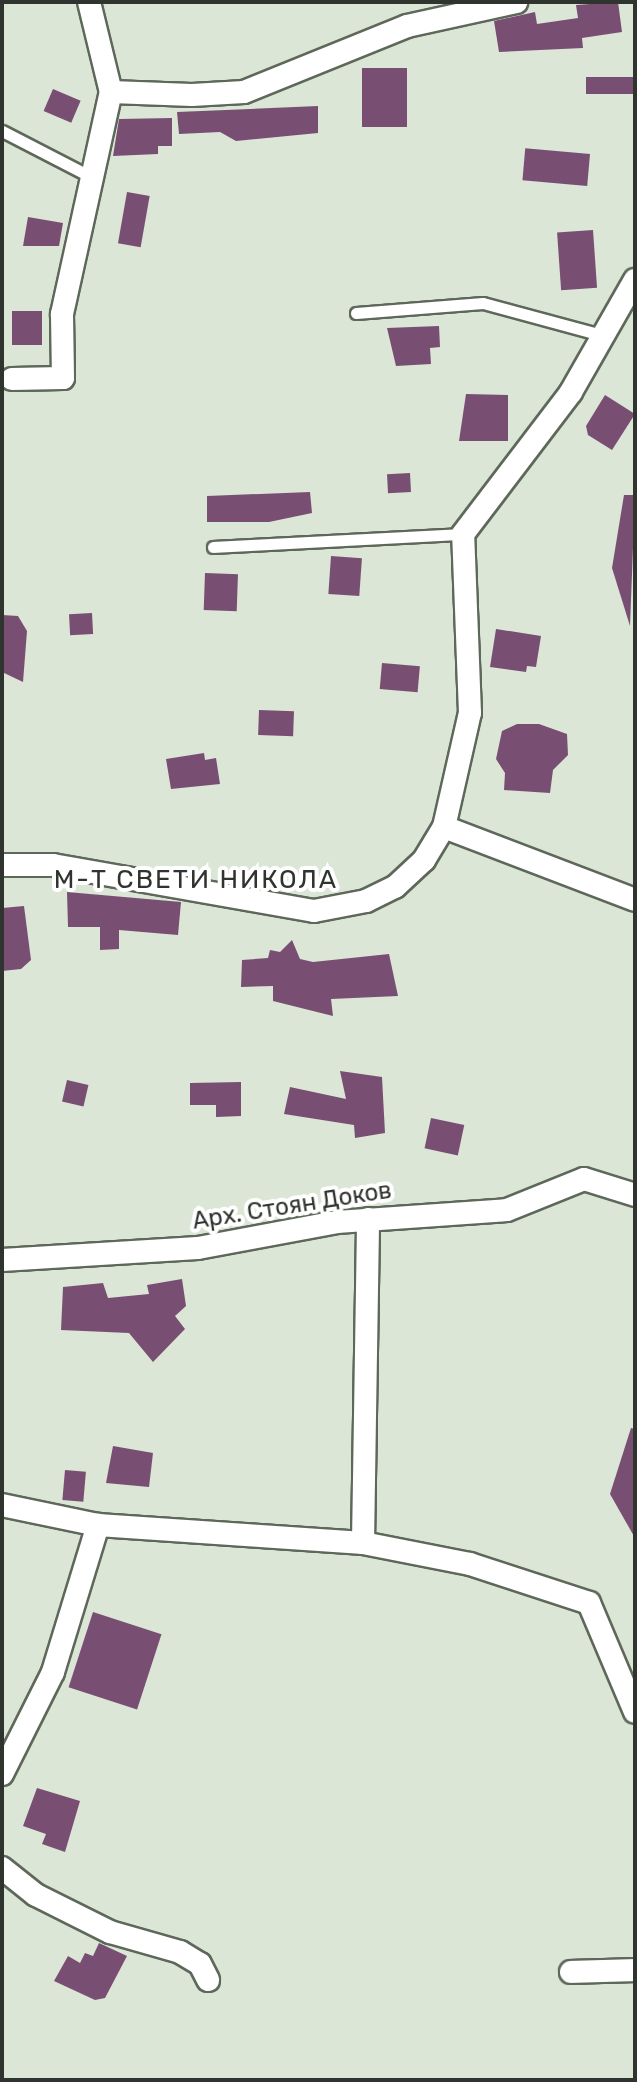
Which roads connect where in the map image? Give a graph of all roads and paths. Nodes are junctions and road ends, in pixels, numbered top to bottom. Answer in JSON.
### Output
{"nodes":[{"id":1,"x":89,"y":2,"type":"edge"},
{"id":2,"x":516,"y":2,"type":"edge"},
{"id":3,"x":111,"y":92,"type":"junction"},
{"id":4,"x":2,"y":131,"type":"edge"},
{"id":5,"x":89,"y":176,"type":"junction"},
{"id":6,"x":635,"y":280,"type":"edge"},
{"id":7,"x":356,"y":313,"type":"dead end"},
{"id":8,"x":628,"y":315,"type":"edge"},
{"id":9,"x":605,"y":336,"type":"junction"},
{"id":10,"x":12,"y":379,"type":"dead end"},
{"id":11,"x":463,"y":534,"type":"junction"},
{"id":12,"x":213,"y":547,"type":"dead end"},
{"id":13,"x":444,"y":827,"type":"junction"},
{"id":14,"x":2,"y":865,"type":"edge"},
{"id":15,"x":635,"y":900,"type":"edge"},
{"id":16,"x":635,"y":1195,"type":"edge"},
{"id":17,"x":368,"y":1219,"type":"junction"},
{"id":18,"x":2,"y":1260,"type":"edge"},
{"id":19,"x":2,"y":1505,"type":"edge"},
{"id":20,"x":98,"y":1525,"type":"junction"},
{"id":21,"x":363,"y":1543,"type":"junction"},
{"id":22,"x":635,"y":1712,"type":"edge"},
{"id":23,"x":2,"y":1774,"type":"edge"},
{"id":24,"x":2,"y":1868,"type":"edge"},
{"id":25,"x":635,"y":1970,"type":"edge"},
{"id":26,"x":571,"y":1972,"type":"dead end"},
{"id":27,"x":208,"y":1980,"type":"dead end"}],
"edges":[{"from":1,"to":3,"type":"street"},
{"from":2,"to":3,"type":"street"},
{"from":3,"to":5,"type":"street"},
{"from":4,"to":5,"type":"lane"},
{"from":5,"to":10,"type":"street"},
{"from":6,"to":8,"type":"street"},
{"from":7,"to":9,"type":"lane"},
{"from":8,"to":9,"type":"street"},
{"from":9,"to":11,"type":"street"},
{"from":11,"to":12,"type":"lane"},
{"from":11,"to":13,"type":"street"},
{"from":13,"to":14,"type":"street"},
{"from":13,"to":15,"type":"street"},
{"from":16,"to":17,"type":"street","name":"Арх. Стоян Доков"},
{"from":17,"to":18,"type":"street","name":"Арх. Стоян Доков"},
{"from":17,"to":21,"type":"street"},
{"from":19,"to":20,"type":"street"},
{"from":20,"to":21,"type":"street"},
{"from":20,"to":23,"type":"street"},
{"from":21,"to":22,"type":"street"},
{"from":24,"to":27,"type":"street"},
{"from":25,"to":26,"type":"street"}]}
